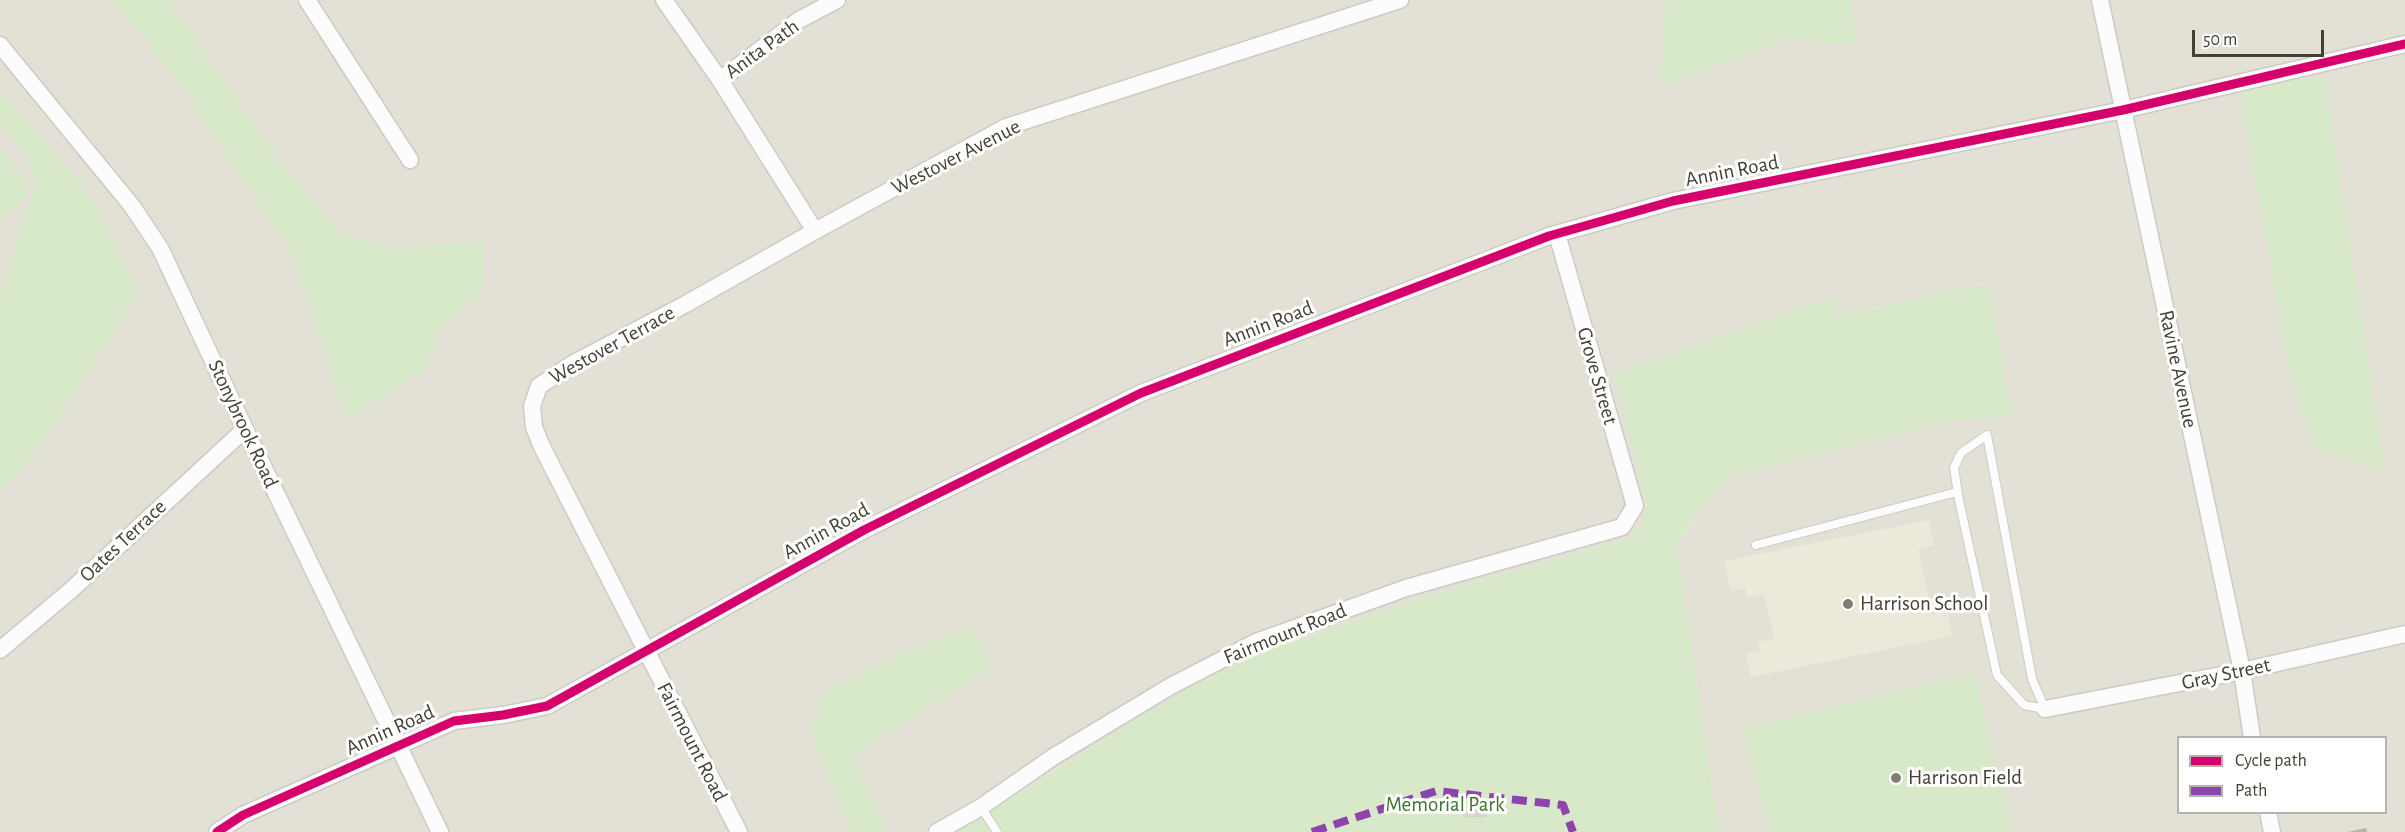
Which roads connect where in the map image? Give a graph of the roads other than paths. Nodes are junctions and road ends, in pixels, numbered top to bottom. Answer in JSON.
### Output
{"nodes":[{"id":1,"x":307,"y":0,"type":"edge"},
{"id":2,"x":664,"y":0,"type":"edge"},
{"id":3,"x":837,"y":0,"type":"edge"},
{"id":4,"x":1400,"y":0,"type":"edge"},
{"id":5,"x":2100,"y":0,"type":"edge"},
{"id":6,"x":2405,"y":44,"type":"edge"},
{"id":7,"x":0,"y":45,"type":"edge"},
{"id":8,"x":720,"y":80,"type":"junction"},
{"id":9,"x":2123,"y":110,"type":"junction"},
{"id":10,"x":410,"y":160,"type":"dead end"},
{"id":11,"x":815,"y":231,"type":"junction"},
{"id":12,"x":1557,"y":234,"type":"junction"},
{"id":13,"x":245,"y":429,"type":"junction"},
{"id":14,"x":1958,"y":492,"type":"junction"},
{"id":15,"x":1629,"y":518,"type":"joint"},
{"id":16,"x":1756,"y":545,"type":"dead end"},
{"id":17,"x":2405,"y":634,"type":"edge"},
{"id":18,"x":0,"y":650,"type":"edge"},
{"id":19,"x":646,"y":652,"type":"junction"},
{"id":20,"x":2242,"y":671,"type":"junction"},
{"id":21,"x":2045,"y":709,"type":"junction"},
{"id":22,"x":2252,"y":736,"type":"edge"},
{"id":23,"x":398,"y":745,"type":"junction"},
{"id":24,"x":981,"y":807,"type":"junction"},
{"id":25,"x":2268,"y":814,"type":"edge"},
{"id":26,"x":217,"y":832,"type":"edge"},
{"id":27,"x":440,"y":832,"type":"edge"},
{"id":28,"x":739,"y":832,"type":"edge"},
{"id":29,"x":937,"y":832,"type":"edge"},
{"id":30,"x":997,"y":832,"type":"edge"},
{"id":31,"x":2272,"y":832,"type":"edge"}],
"edges":[{"from":1,"to":10,"type":"street"},
{"from":2,"to":8,"type":"street"},
{"from":3,"to":8,"type":"street","name":"Anita Path"},
{"from":4,"to":11,"type":"street","name":"Westover Avenue"},
{"from":5,"to":9,"type":"street","name":"Ravine Avenue"},
{"from":6,"to":9,"type":"street","name":"Annin Road"},
{"from":7,"to":13,"type":"street","name":"Stonybrook Road"},
{"from":8,"to":11,"type":"street"},
{"from":9,"to":12,"type":"street","name":"Annin Road"},
{"from":9,"to":20,"type":"street","name":"Ravine Avenue"},
{"from":11,"to":19,"type":"street","name":"Westover Terrace"},
{"from":12,"to":15,"type":"street","name":"Grove Street"},
{"from":12,"to":19,"type":"street","name":"Annin Road"},
{"from":13,"to":18,"type":"street","name":"Oates Terrace"},
{"from":13,"to":23,"type":"street","name":"Stonybrook Road"},
{"from":14,"to":16,"type":"lane"},
{"from":14,"to":21,"type":"lane"},
{"from":14,"to":21,"type":"lane"},
{"from":15,"to":24,"type":"street","name":"Fairmount Road"},
{"from":17,"to":20,"type":"street","name":"Gray Street"},
{"from":19,"to":23,"type":"street","name":"Annin Road"},
{"from":19,"to":28,"type":"street","name":"Fairmount Road"},
{"from":20,"to":21,"type":"street","name":"Gray Street"},
{"from":20,"to":22,"type":"street","name":"Ravine Avenue"},
{"from":23,"to":26,"type":"street","name":"Annin Road"},
{"from":23,"to":27,"type":"street","name":"Stonybrook Road"},
{"from":24,"to":29,"type":"street","name":"Fairmount Road"},
{"from":24,"to":30,"type":"lane"},
{"from":25,"to":31,"type":"street"}]}
